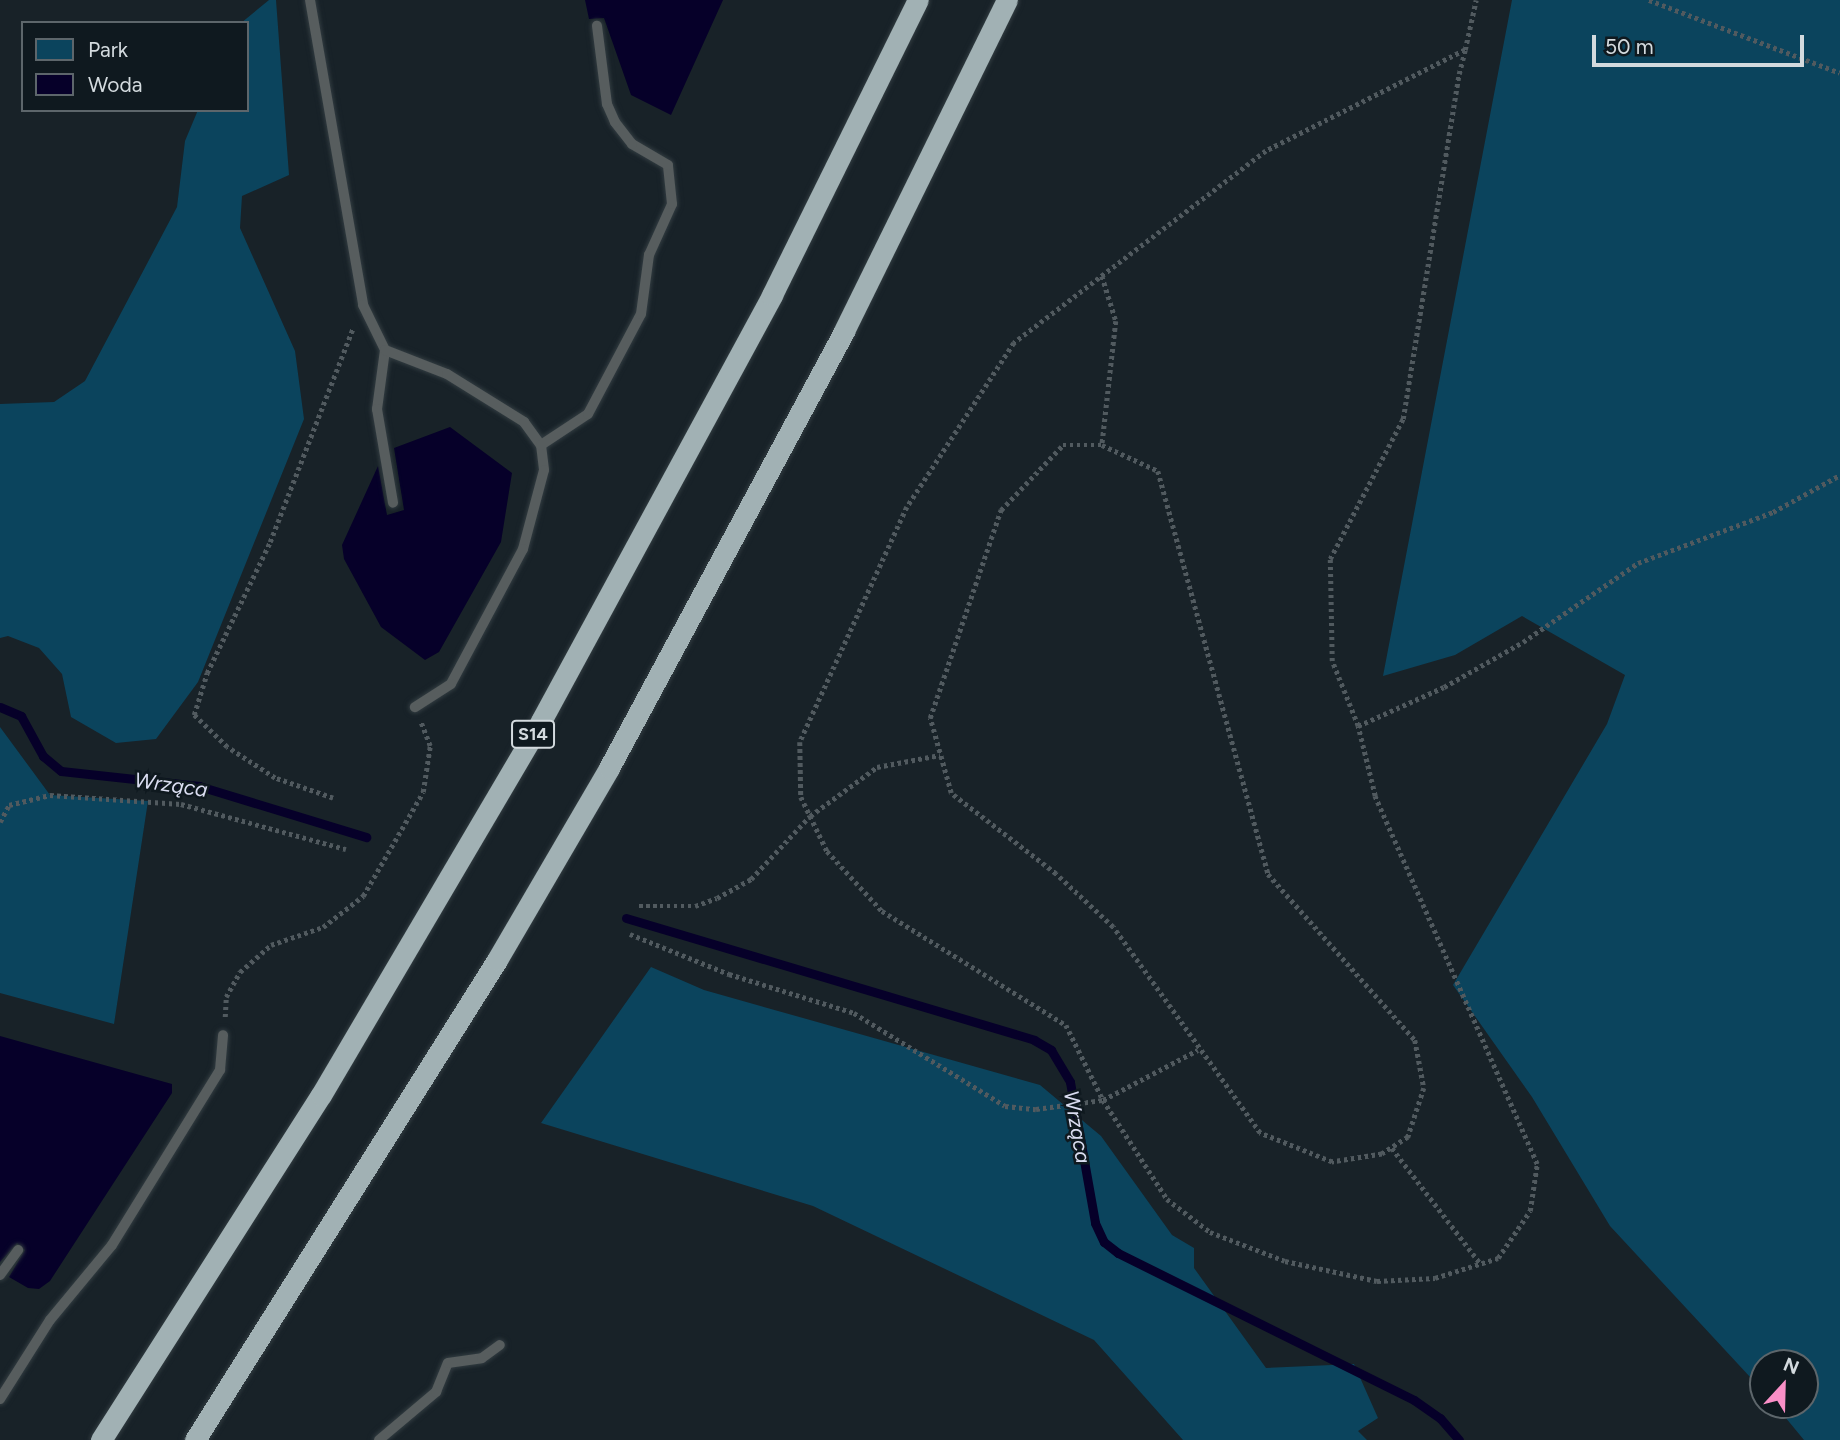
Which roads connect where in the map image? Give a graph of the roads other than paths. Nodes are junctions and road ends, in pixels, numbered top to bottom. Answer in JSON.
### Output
{"nodes":[{"id":1,"x":310,"y":0,"type":"edge"},
{"id":2,"x":918,"y":0,"type":"edge"},
{"id":3,"x":1007,"y":0,"type":"edge"},
{"id":4,"x":597,"y":26,"type":"dead end"},
{"id":5,"x":385,"y":351,"type":"junction"},
{"id":6,"x":541,"y":445,"type":"junction"},
{"id":7,"x":393,"y":503,"type":"dead end"},
{"id":8,"x":415,"y":707,"type":"road end"},
{"id":9,"x":223,"y":1035,"type":"road end"},
{"id":10,"x":18,"y":1250,"type":"dead end"},
{"id":11,"x":0,"y":1275,"type":"edge"},
{"id":12,"x":500,"y":1345,"type":"dead end"},
{"id":13,"x":0,"y":1399,"type":"edge"},
{"id":14,"x":101,"y":1440,"type":"edge"},
{"id":15,"x":195,"y":1440,"type":"edge"},
{"id":16,"x":379,"y":1440,"type":"edge"}],
"edges":[{"from":1,"to":5,"type":"lane"},
{"from":2,"to":14,"type":"highway","number":"S14"},
{"from":3,"to":15,"type":"highway"},
{"from":4,"to":6,"type":"lane"},
{"from":5,"to":6,"type":"lane"},
{"from":5,"to":7,"type":"lane"},
{"from":6,"to":8,"type":"lane"},
{"from":9,"to":13,"type":"lane"},
{"from":10,"to":11,"type":"lane"},
{"from":12,"to":16,"type":"lane"}]}
